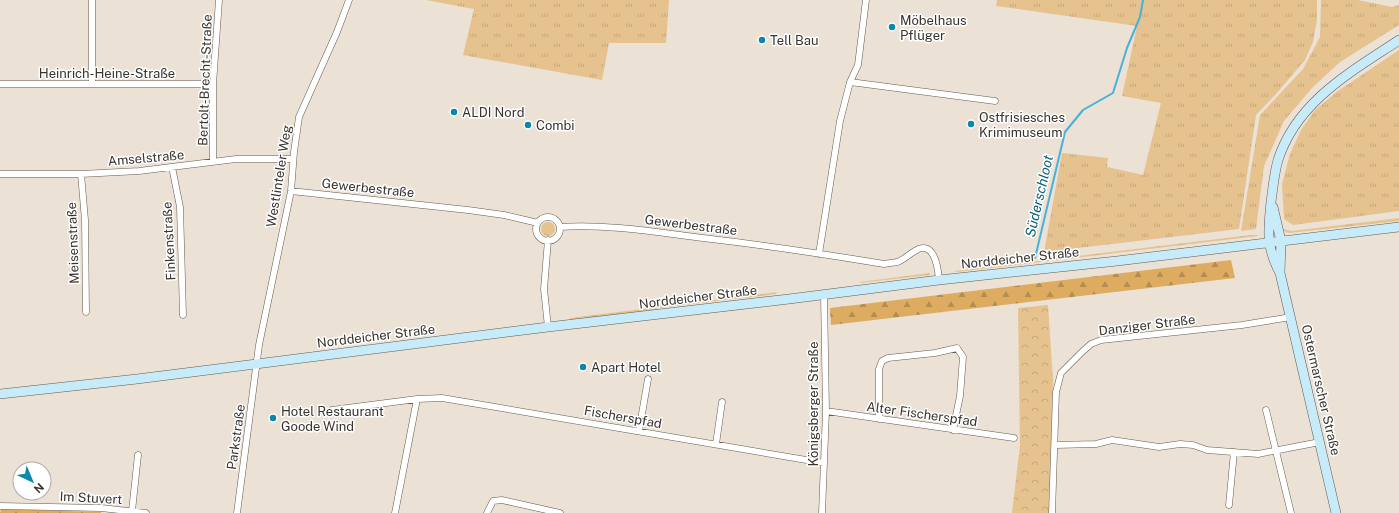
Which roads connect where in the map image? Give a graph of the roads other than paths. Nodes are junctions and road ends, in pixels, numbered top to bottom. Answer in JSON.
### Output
{"nodes":[{"id":1,"x":92,"y":0,"type":"edge"},
{"id":2,"x":219,"y":0,"type":"edge"},
{"id":3,"x":349,"y":0,"type":"edge"},
{"id":4,"x":866,"y":0,"type":"edge"},
{"id":5,"x":1399,"y":40,"type":"edge"},
{"id":6,"x":850,"y":82,"type":"junction"},
{"id":7,"x":0,"y":84,"type":"edge"},
{"id":8,"x":92,"y":84,"type":"junction"},
{"id":9,"x":213,"y":84,"type":"junction"},
{"id":10,"x":995,"y":101,"type":"dead end"},
{"id":11,"x":293,"y":159,"type":"junction"},
{"id":12,"x":213,"y":161,"type":"junction"},
{"id":13,"x":172,"y":167,"type":"junction"},
{"id":14,"x":0,"y":174,"type":"edge"},
{"id":15,"x":81,"y":174,"type":"junction"},
{"id":16,"x":291,"y":191,"type":"junction"},
{"id":17,"x":1271,"y":202,"type":"junction"},
{"id":18,"x":538,"y":223,"type":"junction"},
{"id":19,"x":560,"y":226,"type":"junction"},
{"id":20,"x":1399,"y":227,"type":"edge"},
{"id":21,"x":548,"y":240,"type":"junction"},
{"id":22,"x":1281,"y":241,"type":"junction"},
{"id":23,"x":1269,"y":242,"type":"junction"},
{"id":24,"x":819,"y":254,"type":"junction"},
{"id":25,"x":1280,"y":273,"type":"junction"},
{"id":26,"x":939,"y":280,"type":"junction"},
{"id":27,"x":824,"y":295,"type":"junction"},
{"id":28,"x":86,"y":312,"type":"dead end"},
{"id":29,"x":183,"y":314,"type":"dead end"},
{"id":30,"x":1291,"y":317,"type":"junction"},
{"id":31,"x":548,"y":327,"type":"junction"},
{"id":32,"x":257,"y":363,"type":"junction"},
{"id":33,"x":648,"y":379,"type":"dead end"},
{"id":34,"x":0,"y":394,"type":"edge"},
{"id":35,"x":417,"y":400,"type":"junction"},
{"id":36,"x":722,"y":402,"type":"dead end"},
{"id":37,"x":332,"y":410,"type":"dead end"},
{"id":38,"x":1266,"y":410,"type":"dead end"},
{"id":39,"x":826,"y":411,"type":"junction"},
{"id":40,"x":879,"y":419,"type":"junction"},
{"id":41,"x":953,"y":430,"type":"junction"},
{"id":42,"x":639,"y":431,"type":"junction"},
{"id":43,"x":1014,"y":438,"type":"dead end"},
{"id":44,"x":1320,"y":442,"type":"junction"},
{"id":45,"x":716,"y":444,"type":"junction"},
{"id":46,"x":1055,"y":445,"type":"junction"},
{"id":47,"x":1275,"y":451,"type":"junction"},
{"id":48,"x":1234,"y":452,"type":"junction"},
{"id":49,"x":138,"y":455,"type":"dead end"},
{"id":50,"x":824,"y":463,"type":"junction"},
{"id":51,"x":1229,"y":505,"type":"dead end"},
{"id":52,"x":0,"y":506,"type":"edge"},
{"id":53,"x":132,"y":511,"type":"junction"},
{"id":54,"x":146,"y":513,"type":"edge"},
{"id":55,"x":237,"y":513,"type":"edge"},
{"id":56,"x":395,"y":513,"type":"edge"},
{"id":57,"x":487,"y":513,"type":"edge"},
{"id":58,"x":560,"y":513,"type":"edge"},
{"id":59,"x":822,"y":513,"type":"edge"},
{"id":60,"x":1052,"y":513,"type":"edge"},
{"id":61,"x":1291,"y":513,"type":"edge"},
{"id":62,"x":1336,"y":513,"type":"edge"}],
"edges":[{"from":1,"to":8,"type":"street"},
{"from":2,"to":9,"type":"street","name":"Bertolt-Brecht-Straße"},
{"from":3,"to":11,"type":"street","name":"Westlinteler Weg"},
{"from":4,"to":6,"type":"street"},
{"from":5,"to":17,"type":"main road","name":"Ostermarscher Straße"},
{"from":6,"to":10,"type":"street"},
{"from":6,"to":24,"type":"street"},
{"from":7,"to":8,"type":"street","name":"Heinrich-Heine-Straße"},
{"from":8,"to":9,"type":"street","name":"Heinrich-Heine-Straße"},
{"from":9,"to":12,"type":"street","name":"Bertolt-Brecht-Straße"},
{"from":11,"to":12,"type":"street","name":"Amselstraße"},
{"from":11,"to":16,"type":"street","name":"Westlinteler Weg"},
{"from":12,"to":13,"type":"street","name":"Amselstraße"},
{"from":13,"to":15,"type":"street","name":"Amselstraße"},
{"from":13,"to":29,"type":"street","name":"Finkenstraße"},
{"from":14,"to":15,"type":"street","name":"Amselstraße"},
{"from":15,"to":28,"type":"street","name":"Meisenstraße"},
{"from":16,"to":18,"type":"street","name":"Gewerbestraße"},
{"from":16,"to":32,"type":"street","name":"Westlinteler Weg"},
{"from":17,"to":22,"type":"main road","name":"Ostermarscher Straße"},
{"from":17,"to":23,"type":"main road","name":"Ostermarscher Straße"},
{"from":18,"to":19,"type":"street","name":"Gewerbestraße"},
{"from":18,"to":21,"type":"street"},
{"from":19,"to":21,"type":"street"},
{"from":19,"to":24,"type":"street","name":"Gewerbestraße"},
{"from":20,"to":22,"type":"main road","name":"Norddeicher Straße"},
{"from":21,"to":31,"type":"street"},
{"from":22,"to":23,"type":"main road","name":"Norddeicher Straße"},
{"from":22,"to":25,"type":"main road","name":"Ostermarscher Straße"},
{"from":23,"to":25,"type":"main road","name":"Ostermarscher Straße"},
{"from":23,"to":26,"type":"main road","name":"Norddeicher Straße"},
{"from":24,"to":26,"type":"street","name":"Gewerbestraße"},
{"from":25,"to":30,"type":"main road","name":"Ostermarscher Straße"},
{"from":26,"to":27,"type":"main road","name":"Norddeicher Straße"},
{"from":27,"to":31,"type":"main road","name":"Norddeicher Straße"},
{"from":27,"to":39,"type":"street","name":"Königsberger Straße"},
{"from":30,"to":44,"type":"main road","name":"Ostermarscher Straße"},
{"from":30,"to":46,"type":"street","name":"Danziger Straße"},
{"from":31,"to":32,"type":"main road","name":"Norddeicher Straße"},
{"from":32,"to":34,"type":"main road","name":"Norddeicher Straße"},
{"from":32,"to":55,"type":"street","name":"Parkstraße"},
{"from":33,"to":42,"type":"street"},
{"from":35,"to":37,"type":"street","name":"Fischerspfad"},
{"from":35,"to":42,"type":"street","name":"Fischerspfad"},
{"from":35,"to":56,"type":"street"},
{"from":36,"to":45,"type":"street"},
{"from":38,"to":47,"type":"street"},
{"from":39,"to":40,"type":"street","name":"Alter Fischerspfad"},
{"from":39,"to":50,"type":"street","name":"Königsberger Straße"},
{"from":40,"to":41,"type":"street","name":"Alter Fischerspfad"},
{"from":40,"to":41,"type":"street"},
{"from":41,"to":43,"type":"street","name":"Alter Fischerspfad"},
{"from":42,"to":45,"type":"street","name":"Fischerspfad"},
{"from":44,"to":47,"type":"street"},
{"from":44,"to":62,"type":"main road","name":"Ostermarscher Straße"},
{"from":45,"to":50,"type":"street","name":"Fischerspfad"},
{"from":46,"to":48,"type":"street"},
{"from":46,"to":60,"type":"street","name":"Danziger Straße"},
{"from":47,"to":48,"type":"street"},
{"from":47,"to":61,"type":"street"},
{"from":48,"to":51,"type":"street"},
{"from":49,"to":53,"type":"street","name":"Im Stuvert"},
{"from":50,"to":59,"type":"street","name":"Königsberger Straße"},
{"from":52,"to":53,"type":"street","name":"Im Stuvert"},
{"from":53,"to":54,"type":"street","name":"Im Stuvert"},
{"from":57,"to":58,"type":"street"}]}
